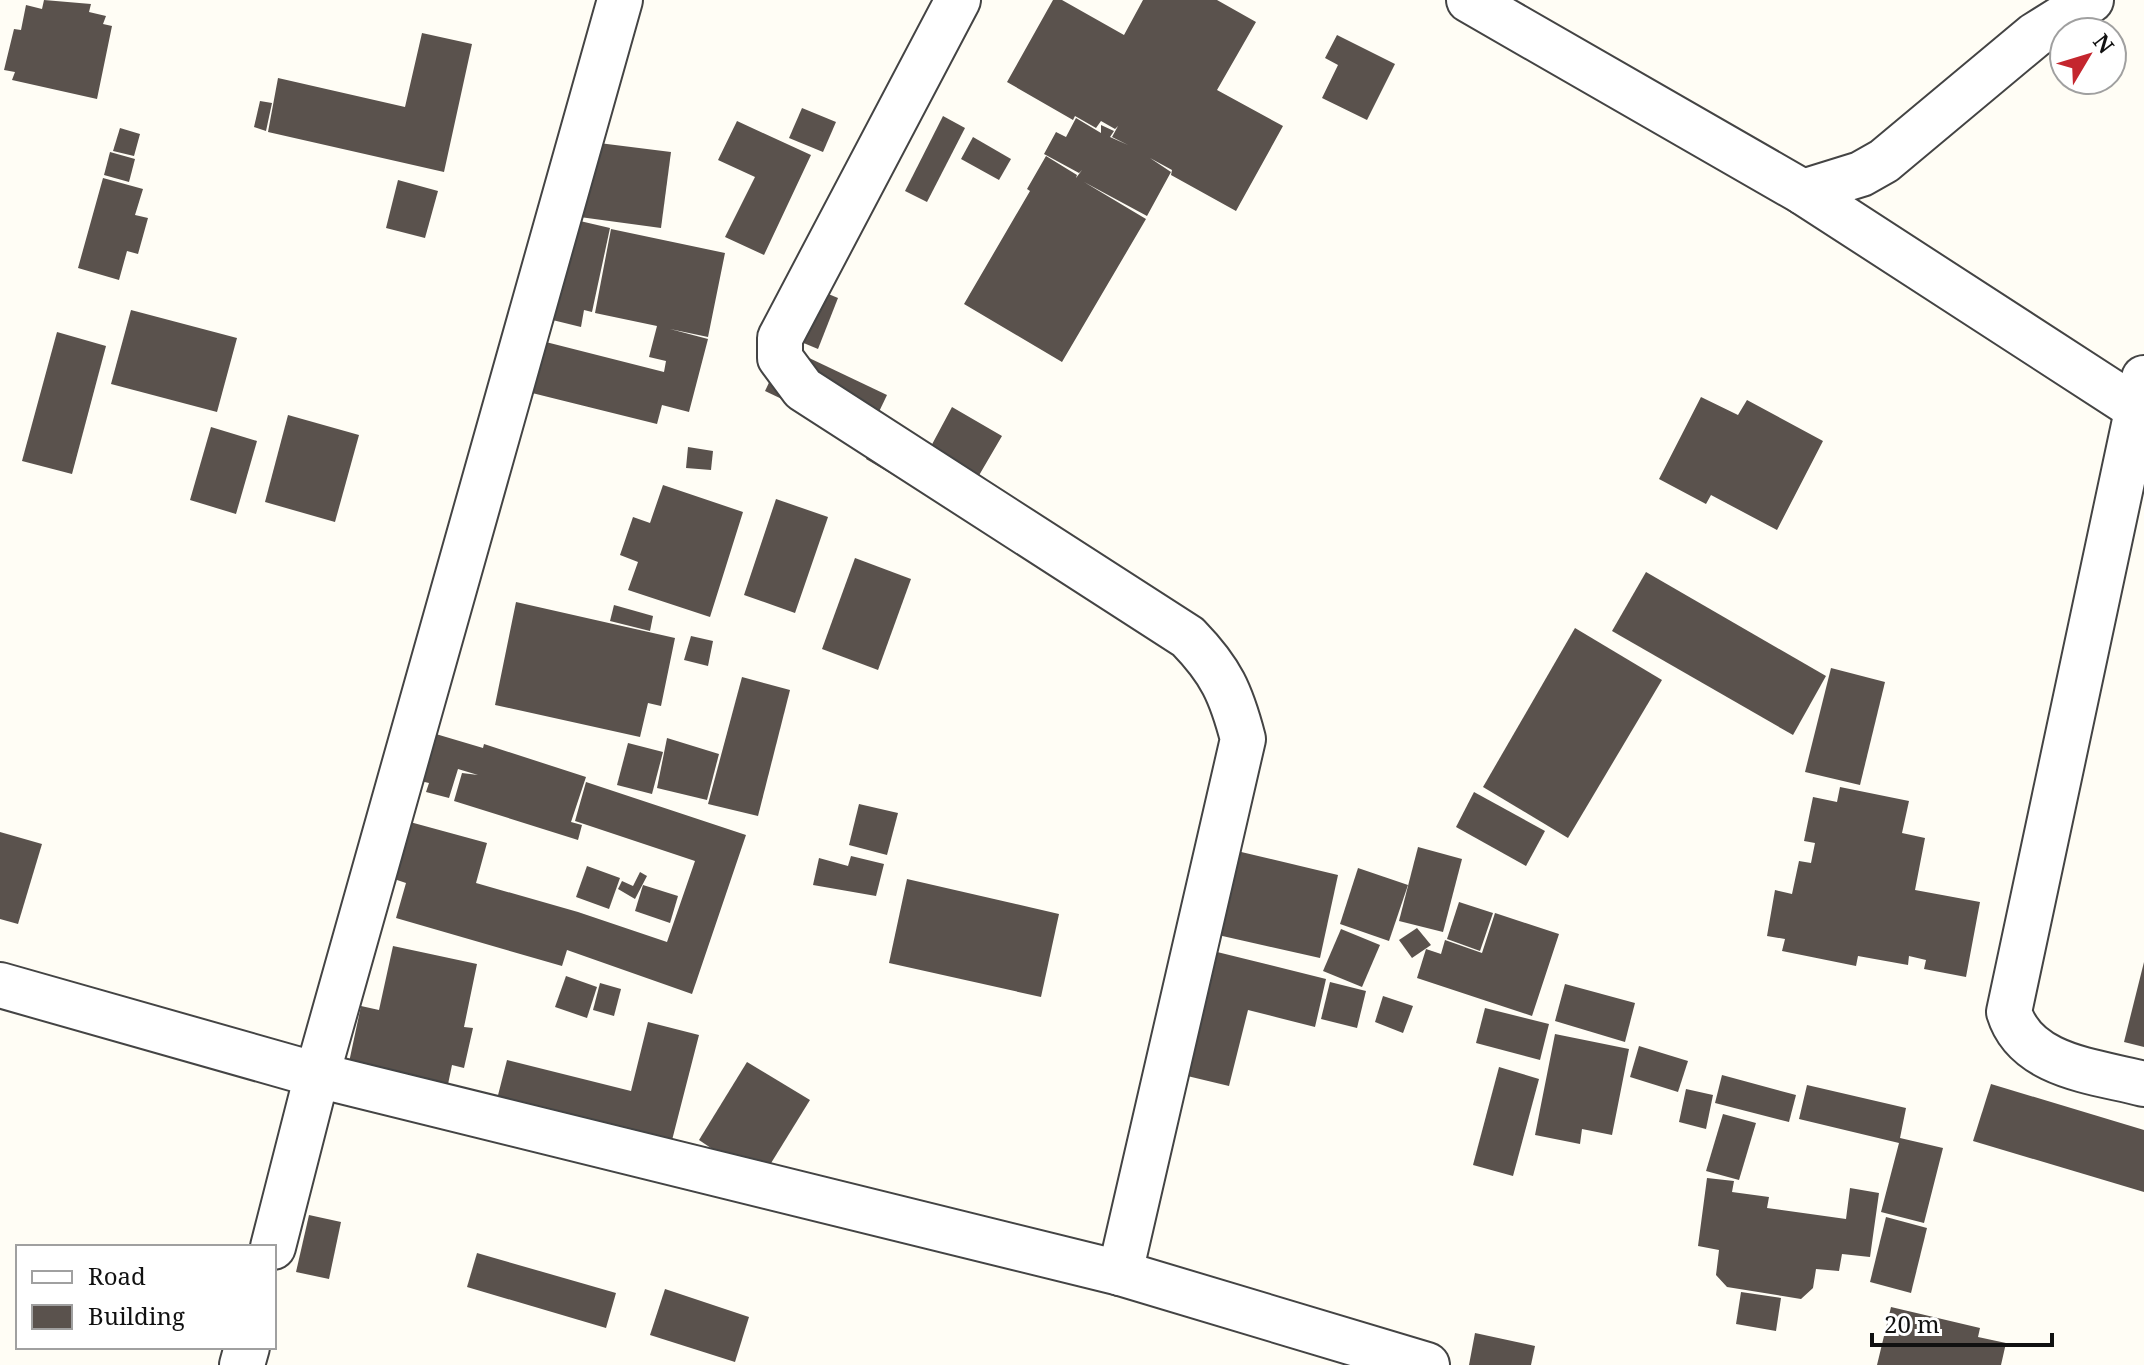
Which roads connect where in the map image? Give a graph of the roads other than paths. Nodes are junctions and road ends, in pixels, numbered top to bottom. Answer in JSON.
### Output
{"nodes":[{"id":1,"x":620,"y":0,"type":"edge"},
{"id":2,"x":958,"y":0,"type":"edge"},
{"id":3,"x":1469,"y":0,"type":"edge"},
{"id":4,"x":2091,"y":0,"type":"edge"},
{"id":5,"x":1803,"y":192,"type":"junction"},
{"id":6,"x":2142,"y":401,"type":"edge"},
{"id":7,"x":0,"y":985,"type":"edge"},
{"id":8,"x":317,"y":1075,"type":"junction"},
{"id":9,"x":2144,"y":1084,"type":"edge"},
{"id":10,"x":274,"y":1245,"type":"edge"},
{"id":11,"x":1120,"y":1273,"type":"junction"},
{"id":12,"x":1427,"y":1365,"type":"edge"}],
"edges":[{"from":1,"to":8,"type":"street"},
{"from":2,"to":11,"type":"street"},
{"from":3,"to":5,"type":"street"},
{"from":4,"to":5,"type":"street"},
{"from":5,"to":6,"type":"street"},
{"from":6,"to":9,"type":"street"},
{"from":7,"to":8,"type":"street"},
{"from":8,"to":10,"type":"street"},
{"from":8,"to":11,"type":"street"},
{"from":11,"to":12,"type":"street"}]}
